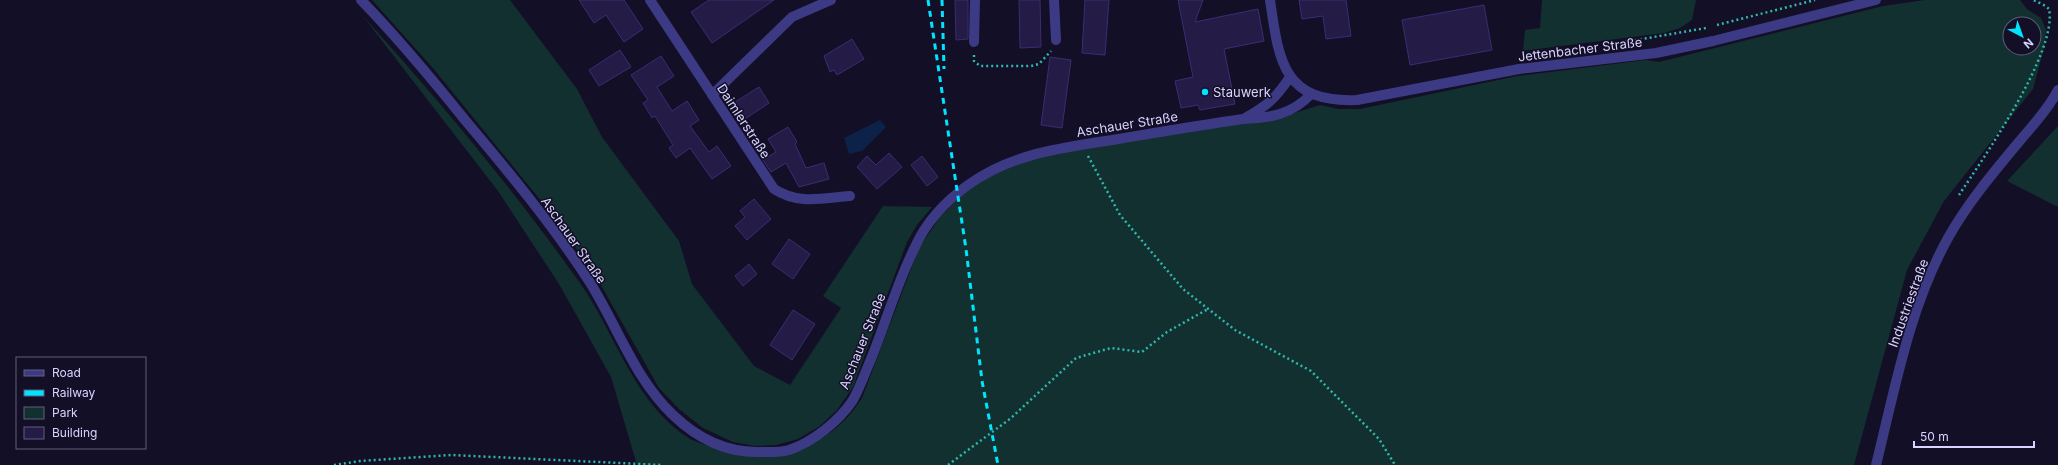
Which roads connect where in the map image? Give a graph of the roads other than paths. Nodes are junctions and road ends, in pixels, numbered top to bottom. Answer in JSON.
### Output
{"nodes":[{"id":1,"x":361,"y":0,"type":"edge"},
{"id":2,"x":650,"y":0,"type":"edge"},
{"id":3,"x":831,"y":0,"type":"edge"},
{"id":4,"x":976,"y":0,"type":"edge"},
{"id":5,"x":1054,"y":0,"type":"edge"},
{"id":6,"x":1270,"y":0,"type":"edge"},
{"id":7,"x":1876,"y":0,"type":"edge"},
{"id":8,"x":1056,"y":40,"type":"road end"},
{"id":9,"x":974,"y":42,"type":"road end"},
{"id":10,"x":1290,"y":77,"type":"junction"},
{"id":11,"x":2058,"y":90,"type":"edge"},
{"id":12,"x":1311,"y":94,"type":"junction"},
{"id":13,"x":712,"y":95,"type":"junction"},
{"id":14,"x":1243,"y":119,"type":"junction"},
{"id":15,"x":850,"y":196,"type":"dead end"},
{"id":16,"x":1876,"y":465,"type":"edge"}],
"edges":[{"from":1,"to":14,"type":"street","name":"Aschauer Straße"},
{"from":2,"to":13,"type":"street","name":"Daimlerstraße"},
{"from":3,"to":13,"type":"street"},
{"from":4,"to":9,"type":"street"},
{"from":5,"to":8,"type":"street"},
{"from":6,"to":10,"type":"street"},
{"from":7,"to":12,"type":"street","name":"Jettenbacher Straße"},
{"from":10,"to":12,"type":"street","name":"Jettenbacher Straße"},
{"from":10,"to":14,"type":"street","name":"Aschauer Straße"},
{"from":11,"to":16,"type":"street","name":"Industriestraße"},
{"from":12,"to":14,"type":"street","name":"Aschauer Straße"},
{"from":13,"to":15,"type":"street","name":"Daimlerstraße"}]}
